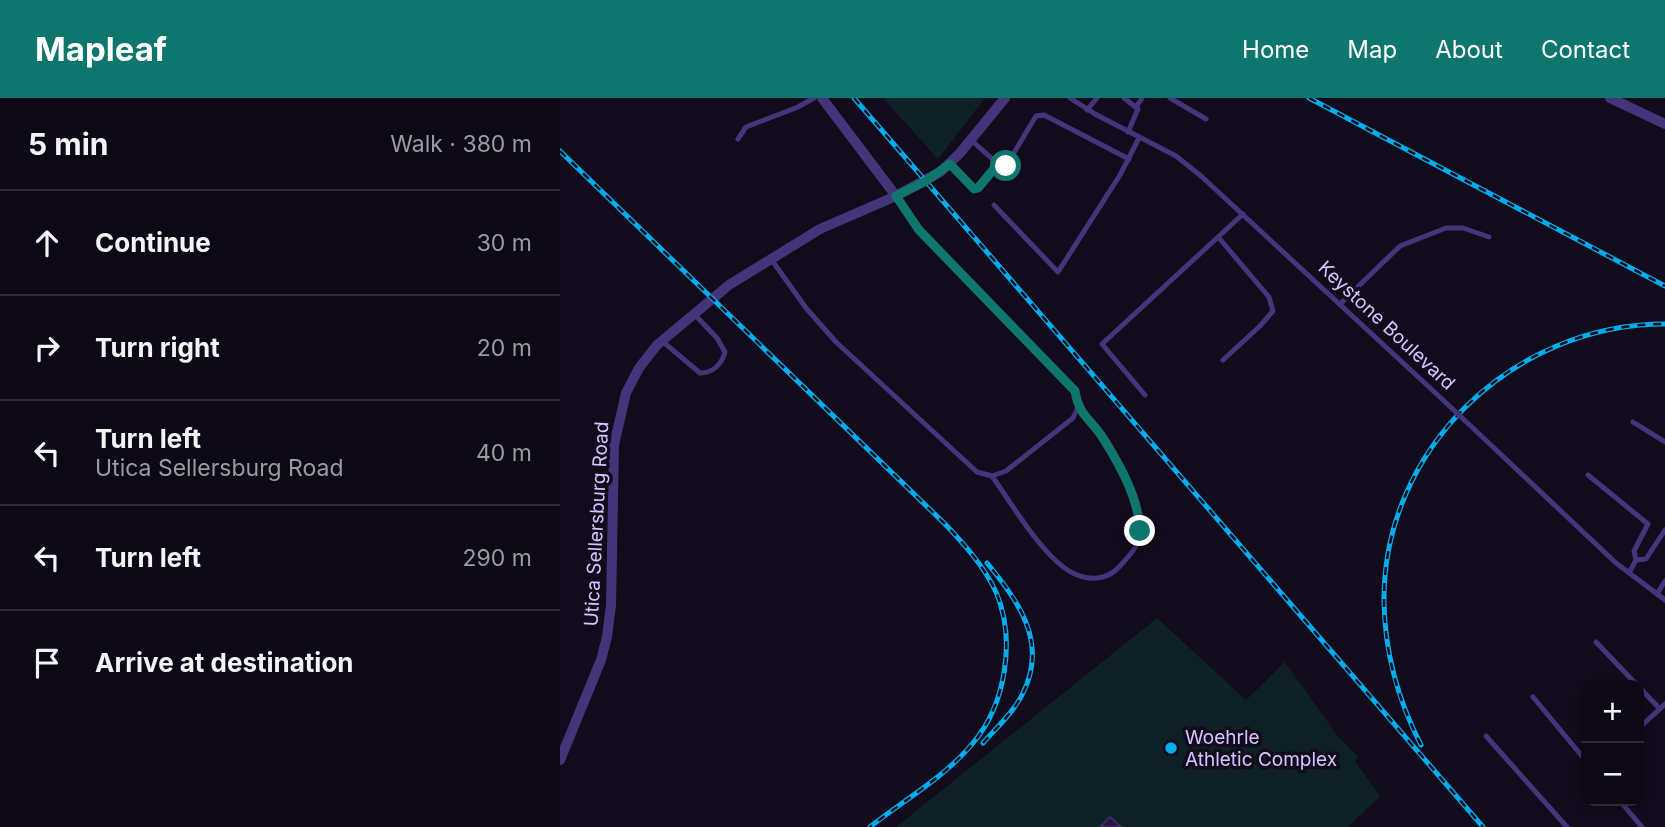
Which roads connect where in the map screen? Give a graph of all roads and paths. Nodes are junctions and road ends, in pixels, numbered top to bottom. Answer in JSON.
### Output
{"nodes":[{"id":1,"x":814,"y":98,"type":"edge"},
{"id":2,"x":822,"y":98,"type":"edge"},
{"id":3,"x":1005,"y":98,"type":"edge"},
{"id":4,"x":1070,"y":98,"type":"edge"},
{"id":5,"x":1097,"y":98,"type":"edge"},
{"id":6,"x":1124,"y":98,"type":"edge"},
{"id":7,"x":1142,"y":98,"type":"edge"},
{"id":8,"x":1170,"y":98,"type":"edge"},
{"id":9,"x":1610,"y":98,"type":"edge"},
{"id":10,"x":1136,"y":107,"type":"junction"},
{"id":11,"x":1087,"y":110,"type":"junction"},
{"id":12,"x":1206,"y":119,"type":"dead end"},
{"id":13,"x":1665,"y":124,"type":"edge"},
{"id":14,"x":1128,"y":131,"type":"junction"},
{"id":15,"x":1139,"y":138,"type":"junction"},
{"id":16,"x":738,"y":139,"type":"dead end"},
{"id":17,"x":971,"y":140,"type":"junction"},
{"id":18,"x":1129,"y":159,"type":"junction"},
{"id":19,"x":950,"y":164,"type":"junction"},
{"id":20,"x":998,"y":164,"type":"junction"},
{"id":21,"x":896,"y":196,"type":"junction"},
{"id":22,"x":994,"y":205,"type":"dead end"},
{"id":23,"x":1243,"y":214,"type":"junction"},
{"id":24,"x":1489,"y":237,"type":"dead end"},
{"id":25,"x":1219,"y":238,"type":"junction"},
{"id":26,"x":771,"y":258,"type":"junction"},
{"id":27,"x":1341,"y":303,"type":"junction"},
{"id":28,"x":695,"y":315,"type":"junction"},
{"id":29,"x":662,"y":341,"type":"junction"},
{"id":30,"x":1223,"y":360,"type":"dead end"},
{"id":31,"x":1145,"y":395,"type":"dead end"},
{"id":32,"x":1078,"y":407,"type":"junction"},
{"id":33,"x":1633,"y":422,"type":"dead end"},
{"id":34,"x":1665,"y":442,"type":"edge"},
{"id":35,"x":1588,"y":475,"type":"dead end"},
{"id":36,"x":992,"y":476,"type":"junction"},
{"id":37,"x":1665,"y":530,"type":"edge"},
{"id":38,"x":1636,"y":560,"type":"junction"},
{"id":39,"x":1629,"y":573,"type":"junction"},
{"id":40,"x":1665,"y":581,"type":"edge"},
{"id":41,"x":1657,"y":594,"type":"junction"},
{"id":42,"x":1665,"y":600,"type":"edge"},
{"id":43,"x":1595,"y":642,"type":"dead end"},
{"id":44,"x":1632,"y":680,"type":"edge"},
{"id":45,"x":1644,"y":692,"type":"edge"},
{"id":46,"x":1533,"y":697,"type":"dead end"},
{"id":47,"x":1665,"y":704,"type":"edge"},
{"id":48,"x":1660,"y":709,"type":"junction"},
{"id":49,"x":1644,"y":723,"type":"edge"},
{"id":50,"x":1486,"y":736,"type":"dead end"},
{"id":51,"x":1581,"y":755,"type":"edge"},
{"id":52,"x":560,"y":760,"type":"edge"},
{"id":53,"x":1624,"y":806,"type":"edge"},
{"id":54,"x":1567,"y":827,"type":"edge"},
{"id":55,"x":1642,"y":827,"type":"edge"}],
"edges":[{"from":1,"to":16,"type":"lane"},
{"from":2,"to":21,"type":"street"},
{"from":3,"to":17,"type":"street","name":"Utica Sellersburg Road"},
{"from":4,"to":11,"type":"lane","name":"Keystone Boulevard"},
{"from":5,"to":11,"type":"lane"},
{"from":6,"to":10,"type":"lane"},
{"from":7,"to":10,"type":"lane"},
{"from":8,"to":12,"type":"lane"},
{"from":9,"to":13,"type":"street"},
{"from":10,"to":14,"type":"lane"},
{"from":11,"to":14,"type":"lane","name":"Keystone Boulevard"},
{"from":14,"to":15,"type":"lane","name":"Keystone Boulevard"},
{"from":15,"to":18,"type":"lane"},
{"from":15,"to":23,"type":"lane","name":"Keystone Boulevard"},
{"from":17,"to":19,"type":"street","name":"Utica Sellersburg Road"},
{"from":17,"to":20,"type":"lane"},
{"from":18,"to":20,"type":"lane"},
{"from":18,"to":22,"type":"lane"},
{"from":19,"to":20,"type":"lane"},
{"from":19,"to":21,"type":"street","name":"Utica Sellersburg Road"},
{"from":21,"to":26,"type":"street","name":"Utica Sellersburg Road"},
{"from":21,"to":32,"type":"lane"},
{"from":23,"to":25,"type":"lane"},
{"from":23,"to":27,"type":"lane","name":"Keystone Boulevard"},
{"from":24,"to":27,"type":"lane"},
{"from":25,"to":30,"type":"lane"},
{"from":25,"to":31,"type":"lane"},
{"from":26,"to":28,"type":"street","name":"Utica Sellersburg Road"},
{"from":26,"to":36,"type":"lane"},
{"from":27,"to":39,"type":"lane","name":"Keystone Boulevard","bridge":true},
{"from":28,"to":29,"type":"street","name":"Utica Sellersburg Road"},
{"from":28,"to":29,"type":"lane"},
{"from":29,"to":52,"type":"street","name":"Utica Sellersburg Road"},
{"from":32,"to":36,"type":"lane"},
{"from":32,"to":36,"type":"lane"},
{"from":33,"to":34,"type":"lane"},
{"from":35,"to":38,"type":"lane"},
{"from":37,"to":38,"type":"lane"},
{"from":38,"to":39,"type":"lane"},
{"from":39,"to":41,"type":"lane","name":"Keystone Boulevard"},
{"from":40,"to":41,"type":"lane"},
{"from":41,"to":42,"type":"lane","name":"Keystone Boulevard"},
{"from":43,"to":44,"type":"lane"},
{"from":45,"to":48,"type":"lane"},
{"from":46,"to":51,"type":"lane"},
{"from":47,"to":48,"type":"lane"},
{"from":48,"to":49,"type":"lane"},
{"from":50,"to":54,"type":"lane"},
{"from":53,"to":55,"type":"lane"}]}
